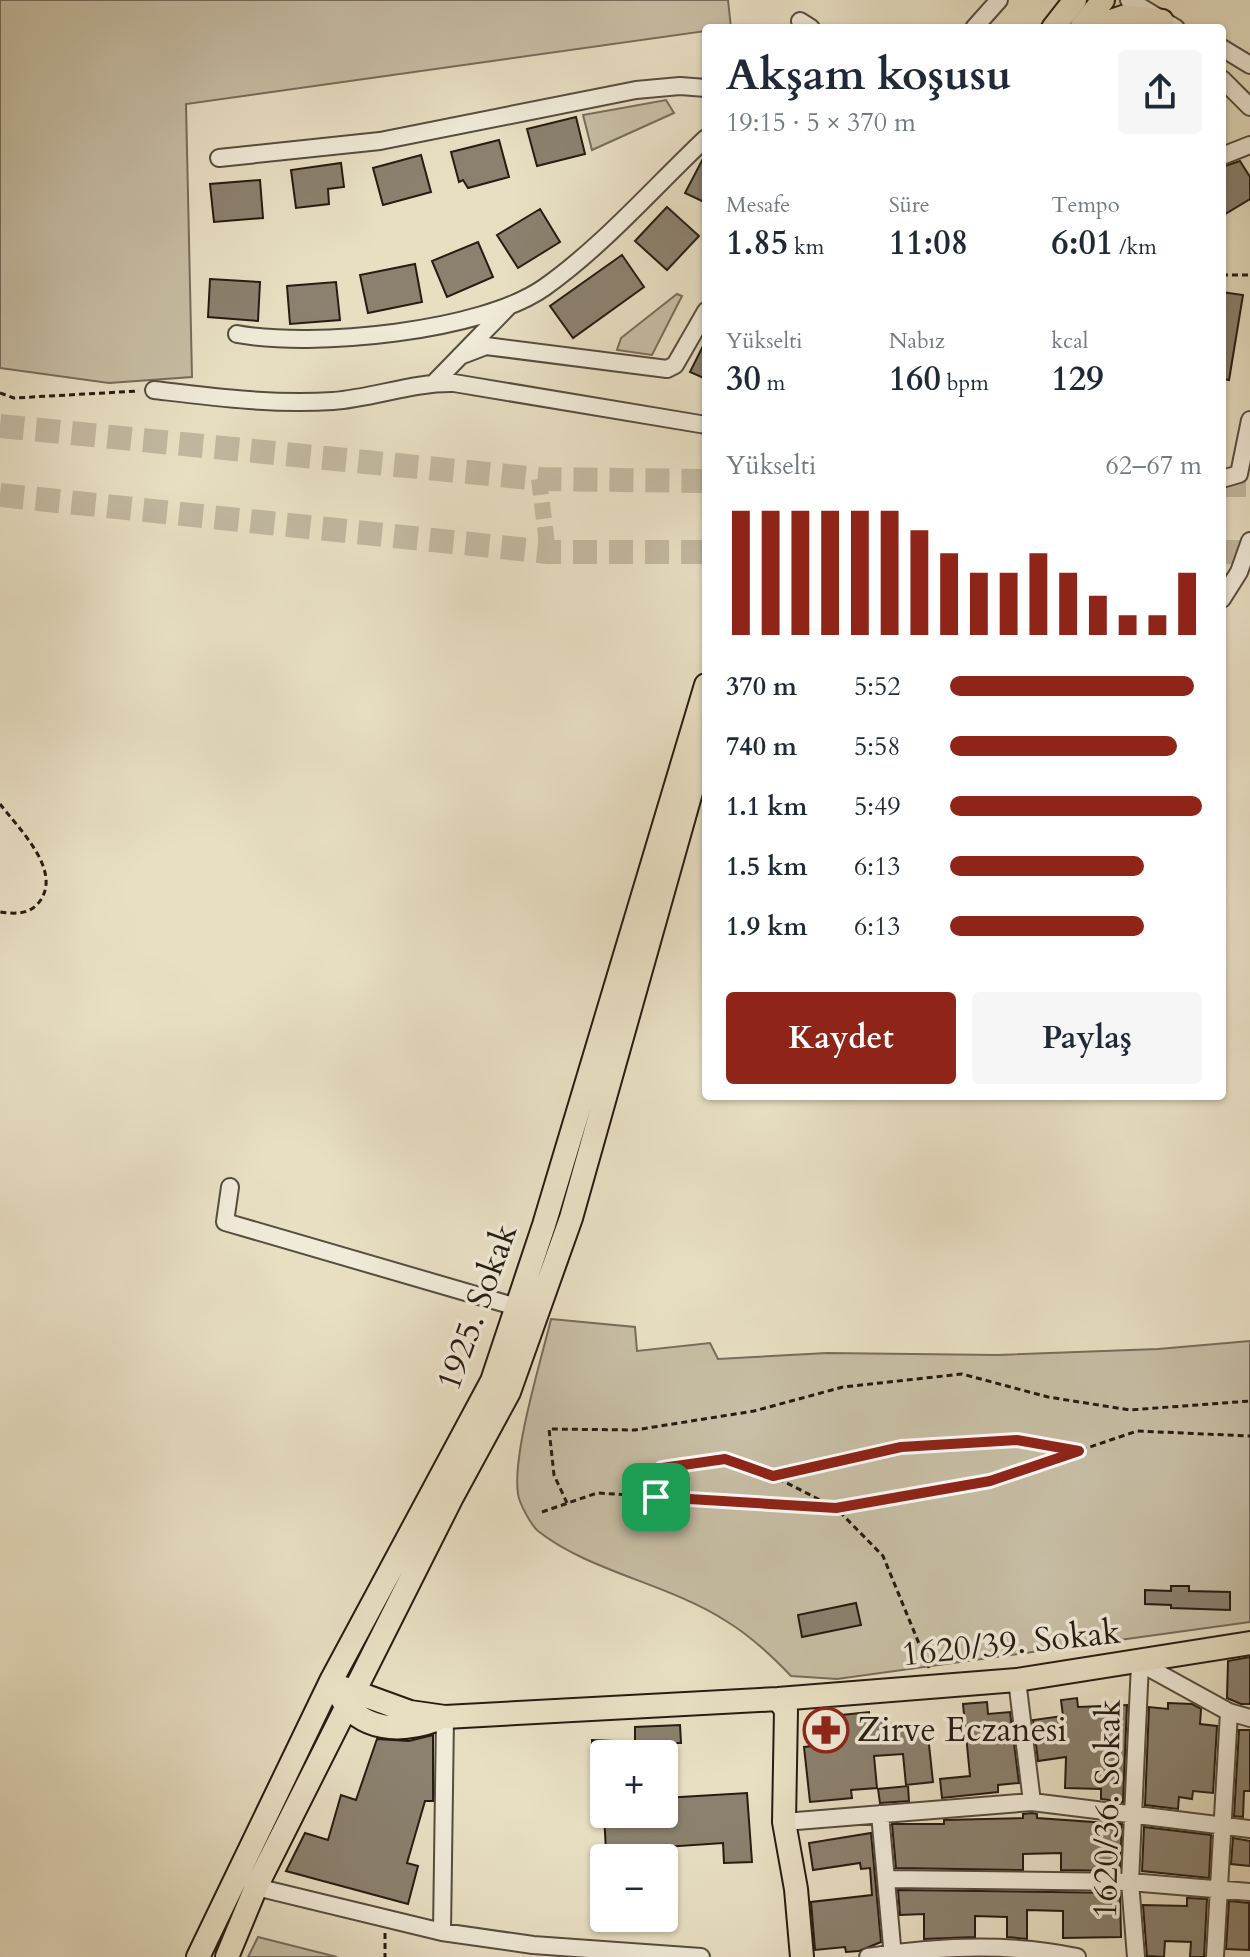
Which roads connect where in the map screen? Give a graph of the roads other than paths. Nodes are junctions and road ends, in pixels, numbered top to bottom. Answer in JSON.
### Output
{"nodes":[{"id":1,"x":999,"y":0,"type":"edge"},
{"id":2,"x":1075,"y":0,"type":"edge"},
{"id":3,"x":1103,"y":0,"type":"edge"},
{"id":4,"x":1129,"y":0,"type":"edge"},
{"id":5,"x":1151,"y":0,"type":"edge"},
{"id":6,"x":978,"y":24,"type":"edge"},
{"id":7,"x":1056,"y":24,"type":"edge"},
{"id":8,"x":1084,"y":24,"type":"edge"},
{"id":9,"x":1103,"y":24,"type":"edge"},
{"id":10,"x":1169,"y":24,"type":"edge"},
{"id":11,"x":1226,"y":50,"type":"edge"},
{"id":12,"x":1250,"y":65,"type":"edge"},
{"id":13,"x":1226,"y":83,"type":"edge"},
{"id":14,"x":702,"y":88,"type":"edge"},
{"id":15,"x":1250,"y":107,"type":"edge"},
{"id":16,"x":702,"y":142,"type":"edge"},
{"id":17,"x":1250,"y":145,"type":"edge"},
{"id":18,"x":1226,"y":154,"type":"edge"},
{"id":19,"x":219,"y":158,"type":"dead end"},
{"id":20,"x":512,"y":303,"type":"junction"},
{"id":21,"x":702,"y":318,"type":"edge"},
{"id":22,"x":237,"y":334,"type":"dead end"},
{"id":23,"x":460,"y":356,"type":"junction"},
{"id":24,"x":434,"y":383,"type":"junction"},
{"id":25,"x":154,"y":390,"type":"road end"},
{"id":26,"x":1250,"y":420,"type":"edge"},
{"id":27,"x":702,"y":424,"type":"edge"},
{"id":28,"x":1226,"y":478,"type":"edge"},
{"id":29,"x":1250,"y":541,"type":"edge"},
{"id":30,"x":1226,"y":593,"type":"edge"},
{"id":31,"x":702,"y":698,"type":"edge"},
{"id":32,"x":702,"y":753,"type":"edge"},
{"id":33,"x":230,"y":1187,"type":"dead end"},
{"id":34,"x":517,"y":1307,"type":"junction"},
{"id":35,"x":1250,"y":1643,"type":"edge"},
{"id":36,"x":1140,"y":1663,"type":"junction"},
{"id":37,"x":1017,"y":1680,"type":"junction"},
{"id":38,"x":331,"y":1681,"type":"junction"},
{"id":39,"x":778,"y":1699,"type":"junction"},
{"id":40,"x":352,"y":1702,"type":"junction"},
{"id":41,"x":1229,"y":1712,"type":"junction"},
{"id":42,"x":445,"y":1717,"type":"junction"},
{"id":43,"x":1250,"y":1718,"type":"edge"},
{"id":44,"x":1032,"y":1802,"type":"junction"},
{"id":45,"x":880,"y":1814,"type":"junction"},
{"id":46,"x":1131,"y":1817,"type":"junction"},
{"id":47,"x":784,"y":1822,"type":"junction"},
{"id":48,"x":1224,"y":1826,"type":"junction"},
{"id":49,"x":1250,"y":1829,"type":"edge"},
{"id":50,"x":888,"y":1879,"type":"junction"},
{"id":51,"x":1130,"y":1882,"type":"junction"},
{"id":52,"x":256,"y":1887,"type":"junction"},
{"id":53,"x":1220,"y":1889,"type":"junction"},
{"id":54,"x":1250,"y":1892,"type":"edge"},
{"id":55,"x":442,"y":1932,"type":"junction"},
{"id":56,"x":1055,"y":1954,"type":"edge"},
{"id":57,"x":893,"y":1955,"type":"edge"},
{"id":58,"x":198,"y":1957,"type":"edge"},
{"id":59,"x":227,"y":1957,"type":"edge"},
{"id":60,"x":701,"y":1957,"type":"edge"},
{"id":61,"x":802,"y":1957,"type":"edge"},
{"id":62,"x":868,"y":1957,"type":"edge"},
{"id":63,"x":1077,"y":1957,"type":"edge"},
{"id":64,"x":1136,"y":1957,"type":"edge"},
{"id":65,"x":1215,"y":1957,"type":"edge"}],
"edges":[{"from":1,"to":6,"type":"street"},
{"from":2,"to":7,"type":"main road"},
{"from":3,"to":8,"type":"main road"},
{"from":4,"to":10,"type":"street"},
{"from":5,"to":10,"type":"main road"},
{"from":9,"to":10,"type":"main road"},
{"from":11,"to":12,"type":"street"},
{"from":13,"to":15,"type":"street"},
{"from":14,"to":19,"type":"street"},
{"from":16,"to":20,"type":"street"},
{"from":17,"to":18,"type":"street"},
{"from":20,"to":22,"type":"street"},
{"from":20,"to":23,"type":"street"},
{"from":21,"to":23,"type":"street"},
{"from":23,"to":24,"type":"street"},
{"from":24,"to":25,"type":"street"},
{"from":24,"to":27,"type":"street"},
{"from":26,"to":28,"type":"street"},
{"from":29,"to":30,"type":"street"},
{"from":31,"to":34,"type":"main road","name":"1925. Sokak"},
{"from":32,"to":40,"type":"main road","name":"1925. Sokak"},
{"from":33,"to":34,"type":"street"},
{"from":34,"to":38,"type":"main road","name":"1925. Sokak"},
{"from":35,"to":36,"type":"main road","name":"1620/39. Sokak"},
{"from":36,"to":37,"type":"main road","name":"1620/39. Sokak"},
{"from":36,"to":41,"type":"street"},
{"from":36,"to":46,"type":"street","name":"1620/36. Sokak"},
{"from":37,"to":39,"type":"main road","name":"1620/39. Sokak"},
{"from":37,"to":44,"type":"street"},
{"from":38,"to":40,"type":"main road","name":"1620/39. Sokak"},
{"from":38,"to":58,"type":"main road","name":"1925. Sokak"},
{"from":39,"to":42,"type":"main road","name":"1620/39. Sokak"},
{"from":39,"to":47,"type":"main road"},
{"from":40,"to":42,"type":"main road","name":"1620/39. Sokak"},
{"from":40,"to":52,"type":"main road","name":"1925. Sokak"},
{"from":41,"to":43,"type":"street"},
{"from":41,"to":48,"type":"street"},
{"from":42,"to":55,"type":"street"},
{"from":44,"to":45,"type":"street"},
{"from":44,"to":46,"type":"street"},
{"from":45,"to":47,"type":"street"},
{"from":45,"to":50,"type":"street"},
{"from":46,"to":48,"type":"street"},
{"from":46,"to":51,"type":"street","name":"1620/36. Sokak"},
{"from":47,"to":61,"type":"main road"},
{"from":48,"to":49,"type":"street"},
{"from":48,"to":53,"type":"street"},
{"from":50,"to":51,"type":"street"},
{"from":50,"to":57,"type":"street"},
{"from":51,"to":53,"type":"street"},
{"from":51,"to":64,"type":"street","name":"1620/36. Sokak"},
{"from":52,"to":55,"type":"street"},
{"from":52,"to":59,"type":"main road","name":"1925. Sokak"},
{"from":53,"to":54,"type":"street"},
{"from":53,"to":65,"type":"street"},
{"from":55,"to":60,"type":"street"},
{"from":56,"to":57,"type":"street"},
{"from":56,"to":63,"type":"street"},
{"from":57,"to":62,"type":"street"}]}
